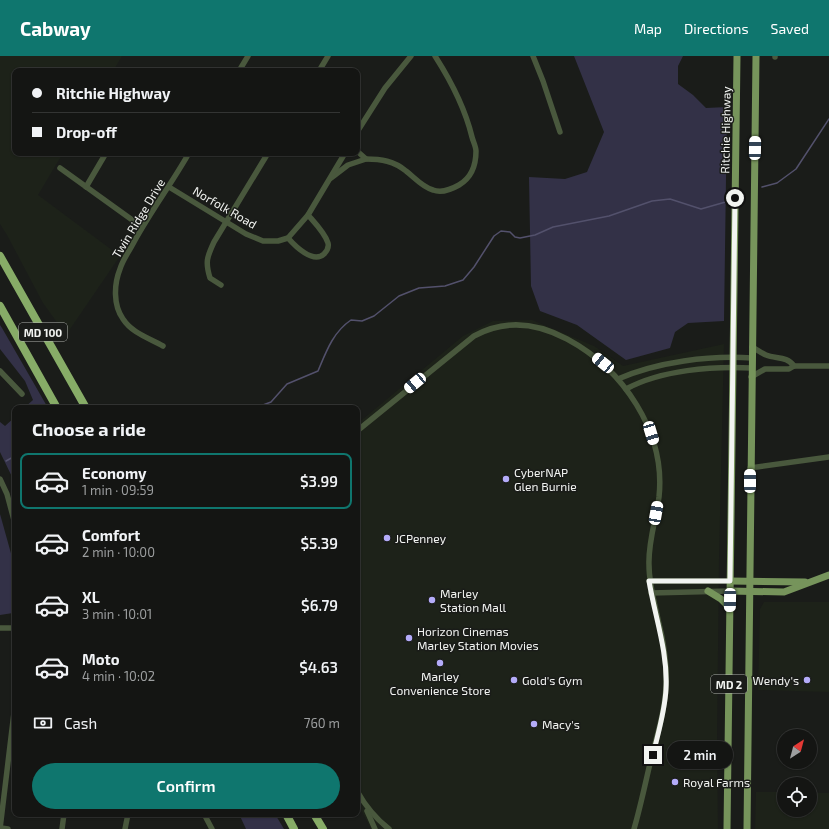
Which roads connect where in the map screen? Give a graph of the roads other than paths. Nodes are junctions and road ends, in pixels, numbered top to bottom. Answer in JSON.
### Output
{"nodes":[{"id":1,"x":248,"y":56,"type":"edge"},
{"id":2,"x":328,"y":56,"type":"edge"},
{"id":3,"x":411,"y":56,"type":"edge"},
{"id":4,"x":533,"y":56,"type":"edge"},
{"id":5,"x":737,"y":56,"type":"edge"},
{"id":6,"x":756,"y":56,"type":"edge"},
{"id":7,"x":436,"y":57,"type":"edge"},
{"id":8,"x":241,"y":68,"type":"edge"},
{"id":9,"x":321,"y":68,"type":"edge"},
{"id":10,"x":360,"y":127,"type":"edge"},
{"id":11,"x":560,"y":132,"type":"dead end"},
{"id":12,"x":360,"y":154,"type":"edge"},
{"id":13,"x":104,"y":156,"type":"edge"},
{"id":14,"x":187,"y":156,"type":"edge"},
{"id":15,"x":266,"y":156,"type":"edge"},
{"id":16,"x":342,"y":156,"type":"edge"},
{"id":17,"x":366,"y":159,"type":"junction"},
{"id":18,"x":60,"y":168,"type":"dead end"},
{"id":19,"x":329,"y":179,"type":"junction"},
{"id":20,"x":86,"y":187,"type":"junction"},
{"id":21,"x":169,"y":187,"type":"junction"},
{"id":22,"x":308,"y":215,"type":"junction"},
{"id":23,"x":226,"y":222,"type":"junction"},
{"id":24,"x":142,"y":227,"type":"junction"},
{"id":25,"x":288,"y":238,"type":"junction"},
{"id":26,"x":0,"y":256,"type":"edge"},
{"id":27,"x":221,"y":285,"type":"dead end"},
{"id":28,"x":0,"y":306,"type":"edge"},
{"id":29,"x":163,"y":346,"type":"dead end"},
{"id":30,"x":752,"y":346,"type":"junction"},
{"id":31,"x":733,"y":356,"type":"junction"},
{"id":32,"x":752,"y":358,"type":"junction"},
{"id":33,"x":794,"y":366,"type":"junction"},
{"id":34,"x":829,"y":366,"type":"edge"},
{"id":35,"x":733,"y":367,"type":"junction"},
{"id":36,"x":752,"y":368,"type":"junction"},
{"id":37,"x":0,"y":371,"type":"edge"},
{"id":38,"x":752,"y":378,"type":"junction"},
{"id":39,"x":618,"y":379,"type":"junction"},
{"id":40,"x":626,"y":389,"type":"junction"},
{"id":41,"x":22,"y":394,"type":"dead end"},
{"id":42,"x":55,"y":405,"type":"edge"},
{"id":43,"x":84,"y":405,"type":"edge"},
{"id":44,"x":360,"y":429,"type":"edge"},
{"id":45,"x":829,"y":457,"type":"edge"},
{"id":46,"x":750,"y":468,"type":"junction"},
{"id":47,"x":0,"y":479,"type":"edge"},
{"id":48,"x":12,"y":513,"type":"edge"},
{"id":49,"x":829,"y":575,"type":"edge"},
{"id":50,"x":649,"y":581,"type":"junction"},
{"id":51,"x":730,"y":581,"type":"junction"},
{"id":52,"x":811,"y":581,"type":"junction"},
{"id":53,"x":750,"y":582,"type":"junction"},
{"id":54,"x":708,"y":591,"type":"junction"},
{"id":55,"x":730,"y":591,"type":"junction"},
{"id":56,"x":749,"y":592,"type":"junction"},
{"id":57,"x":651,"y":593,"type":"junction"},
{"id":58,"x":730,"y":608,"type":"junction"},
{"id":59,"x":0,"y":628,"type":"edge"},
{"id":60,"x":12,"y":628,"type":"edge"},
{"id":61,"x":12,"y":729,"type":"edge"},
{"id":62,"x":360,"y":796,"type":"edge"},
{"id":63,"x":366,"y":807,"type":"junction"},
{"id":64,"x":64,"y":817,"type":"edge"},
{"id":65,"x":127,"y":817,"type":"edge"},
{"id":66,"x":206,"y":817,"type":"edge"},
{"id":67,"x":288,"y":817,"type":"edge"},
{"id":68,"x":316,"y":817,"type":"edge"},
{"id":69,"x":0,"y":828,"type":"edge"},
{"id":70,"x":8,"y":829,"type":"edge"},
{"id":71,"x":62,"y":829,"type":"edge"},
{"id":72,"x":125,"y":829,"type":"edge"},
{"id":73,"x":212,"y":829,"type":"edge"},
{"id":74,"x":294,"y":829,"type":"edge"},
{"id":75,"x":323,"y":829,"type":"edge"},
{"id":76,"x":374,"y":829,"type":"edge"},
{"id":77,"x":389,"y":829,"type":"edge"},
{"id":78,"x":634,"y":829,"type":"edge"},
{"id":79,"x":727,"y":829,"type":"edge"},
{"id":80,"x":747,"y":829,"type":"edge"}],
"edges":[{"from":1,"to":8,"type":"street"},
{"from":2,"to":9,"type":"street"},
{"from":3,"to":10,"type":"street"},
{"from":4,"to":11,"type":"street"},
{"from":5,"to":31,"type":"main road","name":"Ritchie Highway","number":"MD 2"},
{"from":6,"to":30,"type":"main road","number":"MD 2"},
{"from":7,"to":17,"type":"street"},
{"from":12,"to":17,"type":"street"},
{"from":13,"to":20,"type":"street"},
{"from":14,"to":21,"type":"street","name":"Twin Ridge Drive"},
{"from":15,"to":23,"type":"street"},
{"from":16,"to":19,"type":"street"},
{"from":17,"to":19,"type":"street"},
{"from":18,"to":20,"type":"street"},
{"from":19,"to":22,"type":"street"},
{"from":20,"to":24,"type":"street"},
{"from":21,"to":23,"type":"street","name":"Norfolk Road"},
{"from":21,"to":24,"type":"street","name":"Twin Ridge Drive"},
{"from":22,"to":25,"type":"street"},
{"from":22,"to":25,"type":"street"},
{"from":23,"to":25,"type":"street","name":"Norfolk Road"},
{"from":23,"to":27,"type":"street"},
{"from":24,"to":29,"type":"street","name":"Twin Ridge Drive"},
{"from":26,"to":43,"type":"highway","number":"MD 100"},
{"from":28,"to":42,"type":"highway","number":"MD 100"},
{"from":30,"to":32,"type":"main road","number":"MD 2"},
{"from":30,"to":33,"type":"street"},
{"from":31,"to":32,"type":"street"},
{"from":31,"to":35,"type":"main road","name":"Ritchie Highway","number":"MD 2"},
{"from":31,"to":39,"type":"street"},
{"from":32,"to":36,"type":"main road","number":"MD 2"},
{"from":33,"to":34,"type":"street"},
{"from":33,"to":38,"type":"street"},
{"from":35,"to":36,"type":"street"},
{"from":35,"to":40,"type":"street"},
{"from":35,"to":51,"type":"main road","name":"Ritchie Highway","number":"MD 2"},
{"from":36,"to":38,"type":"main road","number":"MD 2"},
{"from":37,"to":41,"type":"street"},
{"from":38,"to":46,"type":"main road","number":"MD 2"},
{"from":39,"to":40,"type":"street"},
{"from":39,"to":44,"type":"street"},
{"from":40,"to":50,"type":"street"},
{"from":45,"to":46,"type":"street"},
{"from":46,"to":53,"type":"main road","number":"MD 2"},
{"from":47,"to":48,"type":"street"},
{"from":49,"to":52,"type":"main road"},
{"from":50,"to":51,"type":"street"},
{"from":50,"to":57,"type":"street"},
{"from":51,"to":53,"type":"main road"},
{"from":51,"to":55,"type":"main road","name":"Ritchie Highway","number":"MD 2"},
{"from":52,"to":53,"type":"main road"},
{"from":52,"to":56,"type":"main road"},
{"from":53,"to":56,"type":"main road","number":"MD 2"},
{"from":54,"to":55,"type":"street"},
{"from":54,"to":57,"type":"street"},
{"from":54,"to":58,"type":"main road"},
{"from":55,"to":56,"type":"main road"},
{"from":55,"to":58,"type":"main road","name":"Ritchie Highway","number":"MD 2"},
{"from":56,"to":80,"type":"main road","number":"MD 2"},
{"from":57,"to":78,"type":"street"},
{"from":58,"to":79,"type":"main road","name":"Ritchie Highway","number":"MD 2"},
{"from":59,"to":60,"type":"street"},
{"from":61,"to":69,"type":"street"},
{"from":62,"to":63,"type":"street"},
{"from":63,"to":76,"type":"street"},
{"from":63,"to":77,"type":"street"},
{"from":64,"to":71,"type":"street"},
{"from":65,"to":72,"type":"street"},
{"from":66,"to":73,"type":"street"},
{"from":67,"to":74,"type":"highway"},
{"from":68,"to":75,"type":"highway"},
{"from":69,"to":70,"type":"street"}]}
